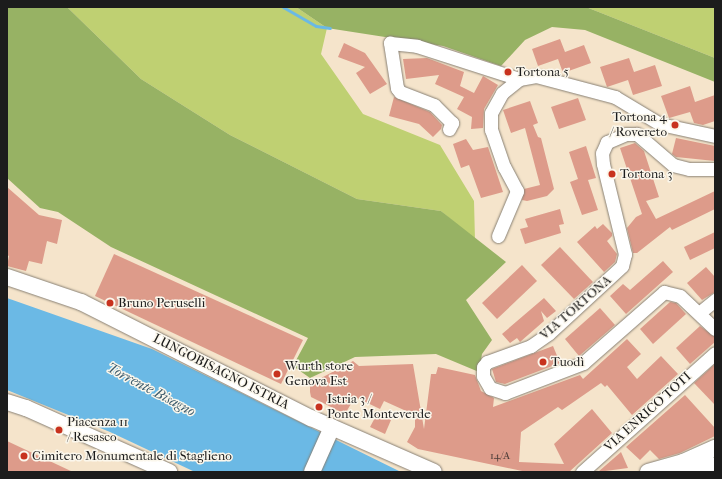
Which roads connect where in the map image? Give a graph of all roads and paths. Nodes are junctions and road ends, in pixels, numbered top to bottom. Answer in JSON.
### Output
{"nodes":[{"id":1,"x":519,"y":79,"type":"junction"},
{"id":2,"x":449,"y":129,"type":"dead end"},
{"id":3,"x":715,"y":136,"type":"edge"},
{"id":4,"x":715,"y":169,"type":"edge"},
{"id":5,"x":498,"y":236,"type":"dead end"},
{"id":6,"x":7,"y":278,"type":"edge"},
{"id":7,"x":715,"y":300,"type":"edge"},
{"id":8,"x":699,"y":313,"type":"junction"},
{"id":9,"x":715,"y":329,"type":"edge"},
{"id":10,"x":715,"y":353,"type":"edge"},
{"id":11,"x":277,"y":401,"type":"junction"},
{"id":12,"x":7,"y":402,"type":"edge"},
{"id":13,"x":330,"y":431,"type":"junction"},
{"id":14,"x":360,"y":437,"type":"junction"},
{"id":15,"x":715,"y":448,"type":"edge"},
{"id":16,"x":710,"y":464,"type":"dead end"},
{"id":17,"x":169,"y":472,"type":"edge"},
{"id":18,"x":312,"y":472,"type":"edge"},
{"id":19,"x":434,"y":472,"type":"edge"},
{"id":20,"x":582,"y":472,"type":"edge"},
{"id":21,"x":648,"y":472,"type":"edge"},
{"id":22,"x":688,"y":472,"type":"edge"}],
"edges":[{"from":1,"to":2,"type":"street"},
{"from":1,"to":3,"type":"street"},
{"from":1,"to":5,"type":"street"},
{"from":4,"to":8,"type":"street","name":"VIA TORTONA"},
{"from":6,"to":11,"type":"main road","name":"LUNGOBISAGNO ISTRIA"},
{"from":7,"to":8,"type":"street"},
{"from":8,"to":9,"type":"street","name":"VIA TORTONA"},
{"from":10,"to":20,"type":"street","name":"VIA ENRICO TOTI"},
{"from":11,"to":13,"type":"main road","name":"LUNGOBISAGNO ISTRIA"},
{"from":11,"to":14,"type":"main road"},
{"from":12,"to":17,"type":"main road"},
{"from":13,"to":14,"type":"main road","name":"LUNGOBISAGNO ISTRIA"},
{"from":13,"to":18,"type":"main road"},
{"from":14,"to":19,"type":"main road","name":"LUNGOBISAGNO ISTRIA"},
{"from":15,"to":21,"type":"main road"},
{"from":16,"to":22,"type":"main road"}]}
